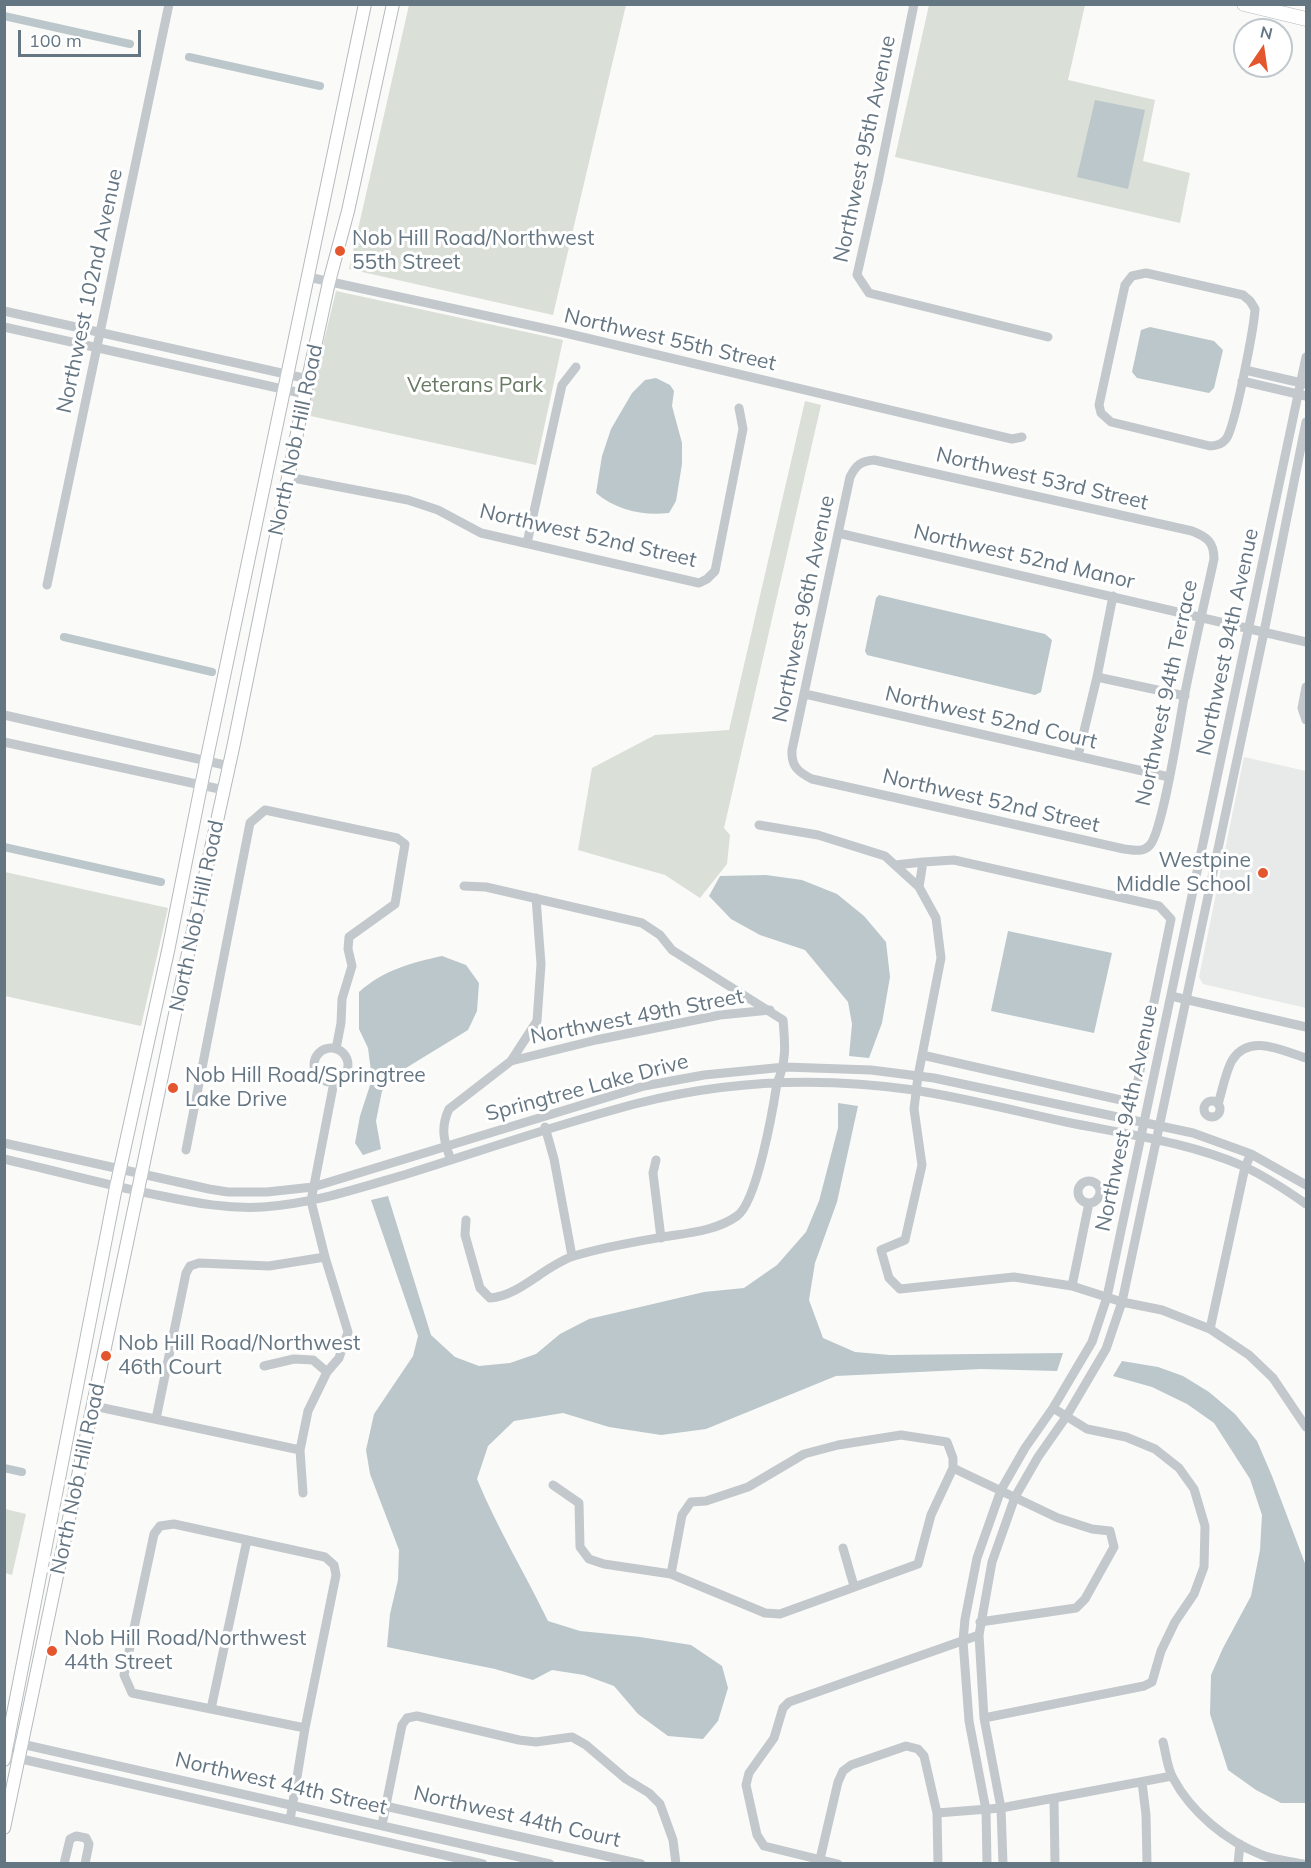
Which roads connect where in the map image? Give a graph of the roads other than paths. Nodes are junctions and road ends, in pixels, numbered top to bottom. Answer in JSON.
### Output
{"nodes":[{"id":1,"x":169,"y":4,"type":"edge"},
{"id":2,"x":365,"y":4,"type":"edge"},
{"id":3,"x":393,"y":4,"type":"edge"},
{"id":4,"x":914,"y":4,"type":"edge"},
{"id":5,"x":1244,"y":4,"type":"edge"},
{"id":6,"x":1306,"y":19,"type":"edge"},
{"id":7,"x":308,"y":277,"type":"junction"},
{"id":8,"x":329,"y":282,"type":"junction"},
{"id":9,"x":4,"y":311,"type":"edge"},
{"id":10,"x":4,"y":327,"type":"edge"},
{"id":11,"x":100,"y":332,"type":"junction"},
{"id":12,"x":1048,"y":337,"type":"dead end"},
{"id":13,"x":96,"y":348,"type":"junction"},
{"id":14,"x":1306,"y":357,"type":"edge"},
{"id":15,"x":576,"y":368,"type":"dead end"},
{"id":16,"x":1245,"y":370,"type":"junction"},
{"id":17,"x":286,"y":374,"type":"junction"},
{"id":18,"x":308,"y":379,"type":"junction"},
{"id":19,"x":1242,"y":381,"type":"junction"},
{"id":20,"x":1304,"y":384,"type":"edge"},
{"id":21,"x":283,"y":389,"type":"junction"},
{"id":22,"x":305,"y":394,"type":"junction"},
{"id":23,"x":1303,"y":395,"type":"edge"},
{"id":24,"x":739,"y":408,"type":"dead end"},
{"id":25,"x":1306,"y":422,"type":"edge"},
{"id":26,"x":1022,"y":436,"type":"dead end"},
{"id":27,"x":862,"y":461,"type":"joint"},
{"id":28,"x":288,"y":477,"type":"junction"},
{"id":29,"x":838,"y":533,"type":"junction"},
{"id":30,"x":1211,"y":542,"type":"joint"},
{"id":31,"x":527,"y":543,"type":"junction"},
{"id":32,"x":46,"y":585,"type":"dead end"},
{"id":33,"x":1113,"y":596,"type":"junction"},
{"id":34,"x":1202,"y":616,"type":"junction"},
{"id":35,"x":1249,"y":628,"type":"junction"},
{"id":36,"x":1264,"y":632,"type":"junction"},
{"id":37,"x":1306,"y":642,"type":"edge"},
{"id":38,"x":1097,"y":677,"type":"junction"},
{"id":39,"x":1306,"y":687,"type":"edge"},
{"id":40,"x":805,"y":694,"type":"junction"},
{"id":41,"x":1185,"y":696,"type":"junction"},
{"id":42,"x":4,"y":715,"type":"edge"},
{"id":43,"x":1306,"y":720,"type":"edge"},
{"id":44,"x":4,"y":742,"type":"edge"},
{"id":45,"x":1078,"y":756,"type":"junction"},
{"id":46,"x":207,"y":762,"type":"junction"},
{"id":47,"x":229,"y":766,"type":"junction"},
{"id":48,"x":795,"y":769,"type":"joint"},
{"id":49,"x":1169,"y":777,"type":"junction"},
{"id":50,"x":201,"y":786,"type":"junction"},
{"id":51,"x":224,"y":790,"type":"junction"},
{"id":52,"x":759,"y":825,"type":"dead end"},
{"id":53,"x":1146,"y":849,"type":"joint"},
{"id":54,"x":923,"y":862,"type":"junction"},
{"id":55,"x":895,"y":866,"type":"junction"},
{"id":56,"x":464,"y":886,"type":"dead end"},
{"id":57,"x":919,"y":886,"type":"junction"},
{"id":58,"x":536,"y":898,"type":"junction"},
{"id":59,"x":1171,"y":996,"type":"junction"},
{"id":60,"x":1186,"y":999,"type":"junction"},
{"id":61,"x":770,"y":1010,"type":"junction"},
{"id":62,"x":1306,"y":1027,"type":"edge"},
{"id":63,"x":336,"y":1049,"type":"junction"},
{"id":64,"x":922,"y":1055,"type":"junction"},
{"id":65,"x":1306,"y":1058,"type":"edge"},
{"id":66,"x":512,"y":1061,"type":"junction"},
{"id":67,"x":784,"y":1067,"type":"junction"},
{"id":68,"x":918,"y":1076,"type":"junction"},
{"id":69,"x":334,"y":1082,"type":"junction"},
{"id":70,"x":777,"y":1083,"type":"junction"},
{"id":71,"x":915,"y":1091,"type":"junction"},
{"id":72,"x":1218,"y":1104,"type":"dead end"},
{"id":73,"x":542,"y":1117,"type":"junction"},
{"id":74,"x":1145,"y":1122,"type":"junction"},
{"id":75,"x":1160,"y":1126,"type":"junction"},
{"id":76,"x":546,"y":1131,"type":"junction"},
{"id":77,"x":1141,"y":1137,"type":"junction"},
{"id":78,"x":1157,"y":1141,"type":"junction"},
{"id":79,"x":9,"y":1144,"type":"edge"},
{"id":80,"x":446,"y":1146,"type":"junction"},
{"id":81,"x":186,"y":1150,"type":"dead end"},
{"id":82,"x":1251,"y":1154,"type":"junction"},
{"id":83,"x":7,"y":1160,"type":"edge"},
{"id":84,"x":451,"y":1160,"type":"junction"},
{"id":85,"x":656,"y":1160,"type":"dead end"},
{"id":86,"x":1245,"y":1167,"type":"junction"},
{"id":87,"x":120,"y":1170,"type":"junction"},
{"id":88,"x":142,"y":1175,"type":"junction"},
{"id":89,"x":1306,"y":1185,"type":"edge"},
{"id":90,"x":116,"y":1186,"type":"junction"},
{"id":91,"x":313,"y":1187,"type":"junction"},
{"id":92,"x":138,"y":1191,"type":"junction"},
{"id":93,"x":311,"y":1201,"type":"junction"},
{"id":94,"x":1089,"y":1203,"type":"dead end"},
{"id":95,"x":1306,"y":1204,"type":"edge"},
{"id":96,"x":465,"y":1220,"type":"dead end"},
{"id":97,"x":661,"y":1238,"type":"junction"},
{"id":98,"x":572,"y":1256,"type":"junction"},
{"id":99,"x":325,"y":1257,"type":"junction"},
{"id":100,"x":1072,"y":1286,"type":"junction"},
{"id":101,"x":1107,"y":1297,"type":"junction"},
{"id":102,"x":1122,"y":1302,"type":"junction"},
{"id":103,"x":1210,"y":1329,"type":"junction"},
{"id":104,"x":264,"y":1366,"type":"dead end"},
{"id":105,"x":327,"y":1372,"type":"junction"},
{"id":106,"x":94,"y":1406,"type":"junction"},
{"id":107,"x":1053,"y":1408,"type":"junction"},
{"id":108,"x":1066,"y":1417,"type":"junction"},
{"id":109,"x":156,"y":1419,"type":"junction"},
{"id":110,"x":1306,"y":1427,"type":"edge"},
{"id":111,"x":300,"y":1450,"type":"junction"},
{"id":112,"x":953,"y":1468,"type":"junction"},
{"id":113,"x":553,"y":1485,"type":"dead end"},
{"id":114,"x":1001,"y":1490,"type":"junction"},
{"id":115,"x":303,"y":1493,"type":"dead end"},
{"id":116,"x":1015,"y":1497,"type":"junction"},
{"id":117,"x":247,"y":1540,"type":"junction"},
{"id":118,"x":843,"y":1548,"type":"dead end"},
{"id":119,"x":671,"y":1574,"type":"junction"},
{"id":120,"x":854,"y":1586,"type":"junction"},
{"id":121,"x":980,"y":1622,"type":"junction"},
{"id":122,"x":979,"y":1635,"type":"junction"},
{"id":123,"x":963,"y":1641,"type":"junction"},
{"id":124,"x":212,"y":1709,"type":"junction"},
{"id":125,"x":984,"y":1718,"type":"junction"},
{"id":126,"x":305,"y":1728,"type":"junction"},
{"id":127,"x":6,"y":1740,"type":"edge"},
{"id":128,"x":1163,"y":1742,"type":"dead end"},
{"id":129,"x":22,"y":1744,"type":"junction"},
{"id":130,"x":5,"y":1756,"type":"edge"},
{"id":131,"x":19,"y":1758,"type":"junction"},
{"id":132,"x":1172,"y":1776,"type":"junction"},
{"id":133,"x":1142,"y":1782,"type":"junction"},
{"id":134,"x":1054,"y":1799,"type":"junction"},
{"id":135,"x":293,"y":1805,"type":"junction"},
{"id":136,"x":385,"y":1806,"type":"junction"},
{"id":137,"x":1001,"y":1808,"type":"junction"},
{"id":138,"x":986,"y":1809,"type":"junction"},
{"id":139,"x":937,"y":1813,"type":"junction"},
{"id":140,"x":290,"y":1820,"type":"junction"},
{"id":141,"x":382,"y":1825,"type":"junction"},
{"id":142,"x":4,"y":1828,"type":"edge"},
{"id":143,"x":1240,"y":1844,"type":"junction"},
{"id":144,"x":820,"y":1859,"type":"junction"},
{"id":145,"x":1262,"y":1860,"type":"edge"},
{"id":146,"x":64,"y":1863,"type":"edge"},
{"id":147,"x":85,"y":1863,"type":"edge"},
{"id":148,"x":483,"y":1863,"type":"edge"},
{"id":149,"x":550,"y":1863,"type":"edge"},
{"id":150,"x":641,"y":1863,"type":"edge"},
{"id":151,"x":676,"y":1863,"type":"edge"},
{"id":152,"x":838,"y":1863,"type":"edge"},
{"id":153,"x":938,"y":1863,"type":"edge"},
{"id":154,"x":987,"y":1863,"type":"edge"},
{"id":155,"x":1003,"y":1863,"type":"edge"},
{"id":156,"x":1055,"y":1863,"type":"edge"},
{"id":157,"x":1147,"y":1863,"type":"edge"},
{"id":158,"x":1238,"y":1863,"type":"edge"},
{"id":159,"x":1303,"y":1863,"type":"edge"}],
"edges":[{"from":1,"to":11,"type":"street","name":"Northwest 102nd Avenue"},
{"from":2,"to":7,"type":"main road","name":"North Nob Hill Road"},
{"from":3,"to":8,"type":"main road","name":"North Nob Hill Road"},
{"from":4,"to":12,"type":"street","name":"Northwest 95th Avenue"},
{"from":5,"to":6,"type":"highway"},
{"from":7,"to":8,"type":"street","name":"Northwest 55th Street"},
{"from":7,"to":17,"type":"main road","name":"North Nob Hill Road"},
{"from":8,"to":18,"type":"main road","name":"North Nob Hill Road"},
{"from":8,"to":26,"type":"street","name":"Northwest 55th Street"},
{"from":9,"to":11,"type":"street"},
{"from":10,"to":13,"type":"street"},
{"from":11,"to":13,"type":"street","name":"Northwest 102nd Avenue"},
{"from":11,"to":17,"type":"street"},
{"from":13,"to":21,"type":"street"},
{"from":13,"to":32,"type":"street","name":"Northwest 102nd Avenue"},
{"from":14,"to":20,"type":"street","name":"Northwest 94th Avenue"},
{"from":15,"to":31,"type":"street"},
{"from":16,"to":19,"type":"street"},
{"from":16,"to":19,"type":"street"},
{"from":16,"to":20,"type":"street"},
{"from":17,"to":18,"type":"street"},
{"from":17,"to":21,"type":"main road","name":"North Nob Hill Road"},
{"from":18,"to":22,"type":"main road","name":"North Nob Hill Road"},
{"from":19,"to":23,"type":"street"},
{"from":20,"to":23,"type":"street","name":"Northwest 94th Avenue"},
{"from":21,"to":22,"type":"street"},
{"from":21,"to":46,"type":"main road","name":"North Nob Hill Road"},
{"from":22,"to":28,"type":"main road","name":"North Nob Hill Road"},
{"from":23,"to":35,"type":"street","name":"Northwest 94th Avenue"},
{"from":24,"to":31,"type":"street","name":"Northwest 52nd Street"},
{"from":25,"to":36,"type":"street","name":"Northwest 94th Avenue"},
{"from":27,"to":29,"type":"street","name":"Northwest 96th Avenue"},
{"from":27,"to":30,"type":"street","name":"Northwest 53rd Street"},
{"from":28,"to":31,"type":"street","name":"Northwest 52nd Street"},
{"from":28,"to":47,"type":"main road","name":"North Nob Hill Road"},
{"from":29,"to":33,"type":"street","name":"Northwest 52nd Manor"},
{"from":29,"to":40,"type":"street","name":"Northwest 96th Avenue"},
{"from":30,"to":34,"type":"street","name":"Northwest 94th Terrace"},
{"from":33,"to":34,"type":"street","name":"Northwest 52nd Manor"},
{"from":33,"to":38,"type":"street"},
{"from":34,"to":35,"type":"street","name":"Northwest 52nd Manor"},
{"from":34,"to":41,"type":"street","name":"Northwest 94th Terrace"},
{"from":35,"to":36,"type":"street","name":"Northwest 52nd Manor"},
{"from":35,"to":59,"type":"street","name":"Northwest 94th Avenue"},
{"from":36,"to":37,"type":"street","name":"Northwest 52nd Manor"},
{"from":36,"to":60,"type":"street","name":"Northwest 94th Avenue"},
{"from":38,"to":41,"type":"street"},
{"from":38,"to":45,"type":"street"},
{"from":39,"to":43,"type":"street"},
{"from":40,"to":45,"type":"street","name":"Northwest 52nd Court"},
{"from":40,"to":48,"type":"street","name":"Northwest 96th Avenue"},
{"from":41,"to":49,"type":"street","name":"Northwest 94th Terrace"},
{"from":42,"to":46,"type":"street"},
{"from":44,"to":50,"type":"street"},
{"from":45,"to":49,"type":"street","name":"Northwest 52nd Court"},
{"from":46,"to":47,"type":"street"},
{"from":46,"to":50,"type":"main road","name":"North Nob Hill Road"},
{"from":47,"to":51,"type":"main road","name":"North Nob Hill Road"},
{"from":48,"to":53,"type":"street","name":"Northwest 52nd Street"},
{"from":49,"to":53,"type":"street","name":"Northwest 94th Terrace"},
{"from":50,"to":51,"type":"street"},
{"from":50,"to":87,"type":"main road","name":"North Nob Hill Road"},
{"from":51,"to":88,"type":"main road","name":"North Nob Hill Road"},
{"from":52,"to":55,"type":"street"},
{"from":54,"to":55,"type":"street"},
{"from":54,"to":57,"type":"street"},
{"from":54,"to":64,"type":"street"},
{"from":55,"to":57,"type":"street"},
{"from":56,"to":58,"type":"street"},
{"from":57,"to":64,"type":"street"},
{"from":58,"to":61,"type":"street"},
{"from":58,"to":66,"type":"street"},
{"from":59,"to":60,"type":"street"},
{"from":59,"to":74,"type":"street","name":"Northwest 94th Avenue"},
{"from":60,"to":62,"type":"street"},
{"from":60,"to":75,"type":"street","name":"Northwest 94th Avenue"},
{"from":61,"to":66,"type":"street","name":"Northwest 49th Street"},
{"from":61,"to":67,"type":"street"},
{"from":63,"to":69,"type":"street"},
{"from":63,"to":69,"type":"street"},
{"from":63,"to":81,"type":"street"},
{"from":64,"to":68,"type":"street"},
{"from":65,"to":72,"type":"street"},
{"from":66,"to":80,"type":"street"},
{"from":67,"to":68,"type":"street","name":"Springtree Lake Drive"},
{"from":67,"to":70,"type":"street"},
{"from":67,"to":73,"type":"street","name":"Springtree Lake Drive"},
{"from":68,"to":71,"type":"street"},
{"from":68,"to":74,"type":"street","name":"Springtree Lake Drive"},
{"from":69,"to":91,"type":"street"},
{"from":70,"to":71,"type":"street","name":"Springtree Lake Drive"},
{"from":70,"to":76,"type":"street","name":"Springtree Lake Drive"},
{"from":70,"to":97,"type":"street"},
{"from":71,"to":77,"type":"street","name":"Springtree Lake Drive"},
{"from":71,"to":100,"type":"street"},
{"from":73,"to":76,"type":"street"},
{"from":73,"to":80,"type":"street","name":"Springtree Lake Drive"},
{"from":74,"to":75,"type":"street","name":"Springtree Lake Drive"},
{"from":74,"to":77,"type":"street","name":"Northwest 94th Avenue"},
{"from":75,"to":78,"type":"street","name":"Northwest 94th Avenue"},
{"from":75,"to":82,"type":"street","name":"Springtree Lake Drive"},
{"from":76,"to":84,"type":"street","name":"Springtree Lake Drive"},
{"from":76,"to":98,"type":"street"},
{"from":77,"to":78,"type":"street","name":"Springtree Lake Drive"},
{"from":77,"to":101,"type":"street","name":"Northwest 94th Avenue"},
{"from":78,"to":86,"type":"street","name":"Springtree Lake Drive"},
{"from":78,"to":102,"type":"street","name":"Northwest 94th Avenue"},
{"from":79,"to":83,"type":"street"},
{"from":79,"to":87,"type":"street","name":"Springtree Lake Drive"},
{"from":80,"to":84,"type":"street"},
{"from":80,"to":91,"type":"street","name":"Springtree Lake Drive"},
{"from":82,"to":86,"type":"street"},
{"from":82,"to":89,"type":"street","name":"Springtree Lake Drive"},
{"from":83,"to":90,"type":"street","name":"Springtree Lake Drive"},
{"from":84,"to":93,"type":"street","name":"Springtree Lake Drive"},
{"from":85,"to":97,"type":"street"},
{"from":86,"to":95,"type":"street","name":"Springtree Lake Drive"},
{"from":86,"to":103,"type":"street"},
{"from":87,"to":88,"type":"street","name":"Springtree Lake Drive"},
{"from":87,"to":90,"type":"main road","name":"North Nob Hill Road"},
{"from":88,"to":91,"type":"street","name":"Springtree Lake Drive"},
{"from":88,"to":92,"type":"main road","name":"North Nob Hill Road"},
{"from":90,"to":92,"type":"street","name":"Springtree Lake Drive"},
{"from":90,"to":127,"type":"main road","name":"North Nob Hill Road"},
{"from":91,"to":93,"type":"street"},
{"from":92,"to":93,"type":"street","name":"Springtree Lake Drive"},
{"from":92,"to":106,"type":"main road","name":"North Nob Hill Road"},
{"from":93,"to":99,"type":"street"},
{"from":94,"to":100,"type":"street"},
{"from":96,"to":98,"type":"street"},
{"from":97,"to":98,"type":"street"},
{"from":99,"to":105,"type":"street"},
{"from":99,"to":109,"type":"street"},
{"from":100,"to":101,"type":"street"},
{"from":101,"to":102,"type":"street"},
{"from":101,"to":107,"type":"street","name":"Northwest 94th Avenue"},
{"from":102,"to":103,"type":"street"},
{"from":102,"to":108,"type":"street","name":"Northwest 94th Avenue"},
{"from":103,"to":110,"type":"street"},
{"from":104,"to":105,"type":"street"},
{"from":105,"to":111,"type":"street"},
{"from":106,"to":109,"type":"street"},
{"from":106,"to":129,"type":"main road","name":"North Nob Hill Road"},
{"from":107,"to":108,"type":"street"},
{"from":107,"to":114,"type":"street","name":"Northwest 94th Avenue"},
{"from":108,"to":116,"type":"street","name":"Northwest 94th Avenue"},
{"from":108,"to":125,"type":"street"},
{"from":109,"to":111,"type":"street"},
{"from":111,"to":115,"type":"street"},
{"from":112,"to":114,"type":"street"},
{"from":112,"to":119,"type":"street"},
{"from":112,"to":120,"type":"street"},
{"from":113,"to":119,"type":"street"},
{"from":114,"to":116,"type":"street"},
{"from":114,"to":123,"type":"street","name":"Northwest 94th Avenue"},
{"from":116,"to":121,"type":"street","name":"Northwest 94th Avenue"},
{"from":116,"to":121,"type":"street"},
{"from":117,"to":124,"type":"street"},
{"from":117,"to":124,"type":"street"},
{"from":117,"to":126,"type":"street"},
{"from":118,"to":120,"type":"street"},
{"from":119,"to":120,"type":"street"},
{"from":121,"to":122,"type":"street","name":"Northwest 94th Avenue"},
{"from":122,"to":123,"type":"street"},
{"from":122,"to":125,"type":"street","name":"Northwest 94th Avenue"},
{"from":123,"to":138,"type":"street","name":"Northwest 94th Avenue"},
{"from":123,"to":144,"type":"street"},
{"from":124,"to":126,"type":"street"},
{"from":125,"to":137,"type":"street","name":"Northwest 94th Avenue"},
{"from":126,"to":135,"type":"street"},
{"from":127,"to":129,"type":"street","name":"Northwest 44th Street"},
{"from":127,"to":130,"type":"main road","name":"North Nob Hill Road"},
{"from":128,"to":132,"type":"street"},
{"from":129,"to":131,"type":"main road","name":"North Nob Hill Road"},
{"from":129,"to":135,"type":"street","name":"Northwest 44th Street"},
{"from":130,"to":131,"type":"street","name":"Northwest 44th Street"},
{"from":131,"to":140,"type":"street","name":"Northwest 44th Street"},
{"from":131,"to":142,"type":"main road","name":"North Nob Hill Road"},
{"from":132,"to":133,"type":"street"},
{"from":132,"to":143,"type":"street"},
{"from":133,"to":134,"type":"street"},
{"from":133,"to":157,"type":"street"},
{"from":134,"to":137,"type":"street"},
{"from":134,"to":156,"type":"street"},
{"from":135,"to":140,"type":"street"},
{"from":135,"to":141,"type":"street","name":"Northwest 44th Street"},
{"from":136,"to":141,"type":"street"},
{"from":136,"to":150,"type":"street","name":"Northwest 44th Court"},
{"from":136,"to":151,"type":"street"},
{"from":137,"to":138,"type":"street"},
{"from":137,"to":155,"type":"street","name":"Northwest 94th Avenue"},
{"from":138,"to":139,"type":"street"},
{"from":138,"to":154,"type":"street","name":"Northwest 94th Avenue"},
{"from":139,"to":144,"type":"street"},
{"from":139,"to":153,"type":"street"},
{"from":140,"to":148,"type":"street","name":"Northwest 44th Street"},
{"from":141,"to":149,"type":"street","name":"Northwest 44th Street"},
{"from":143,"to":145,"type":"street"},
{"from":143,"to":158,"type":"street"},
{"from":144,"to":152,"type":"street"},
{"from":145,"to":159,"type":"street"},
{"from":146,"to":147,"type":"street"}]}
